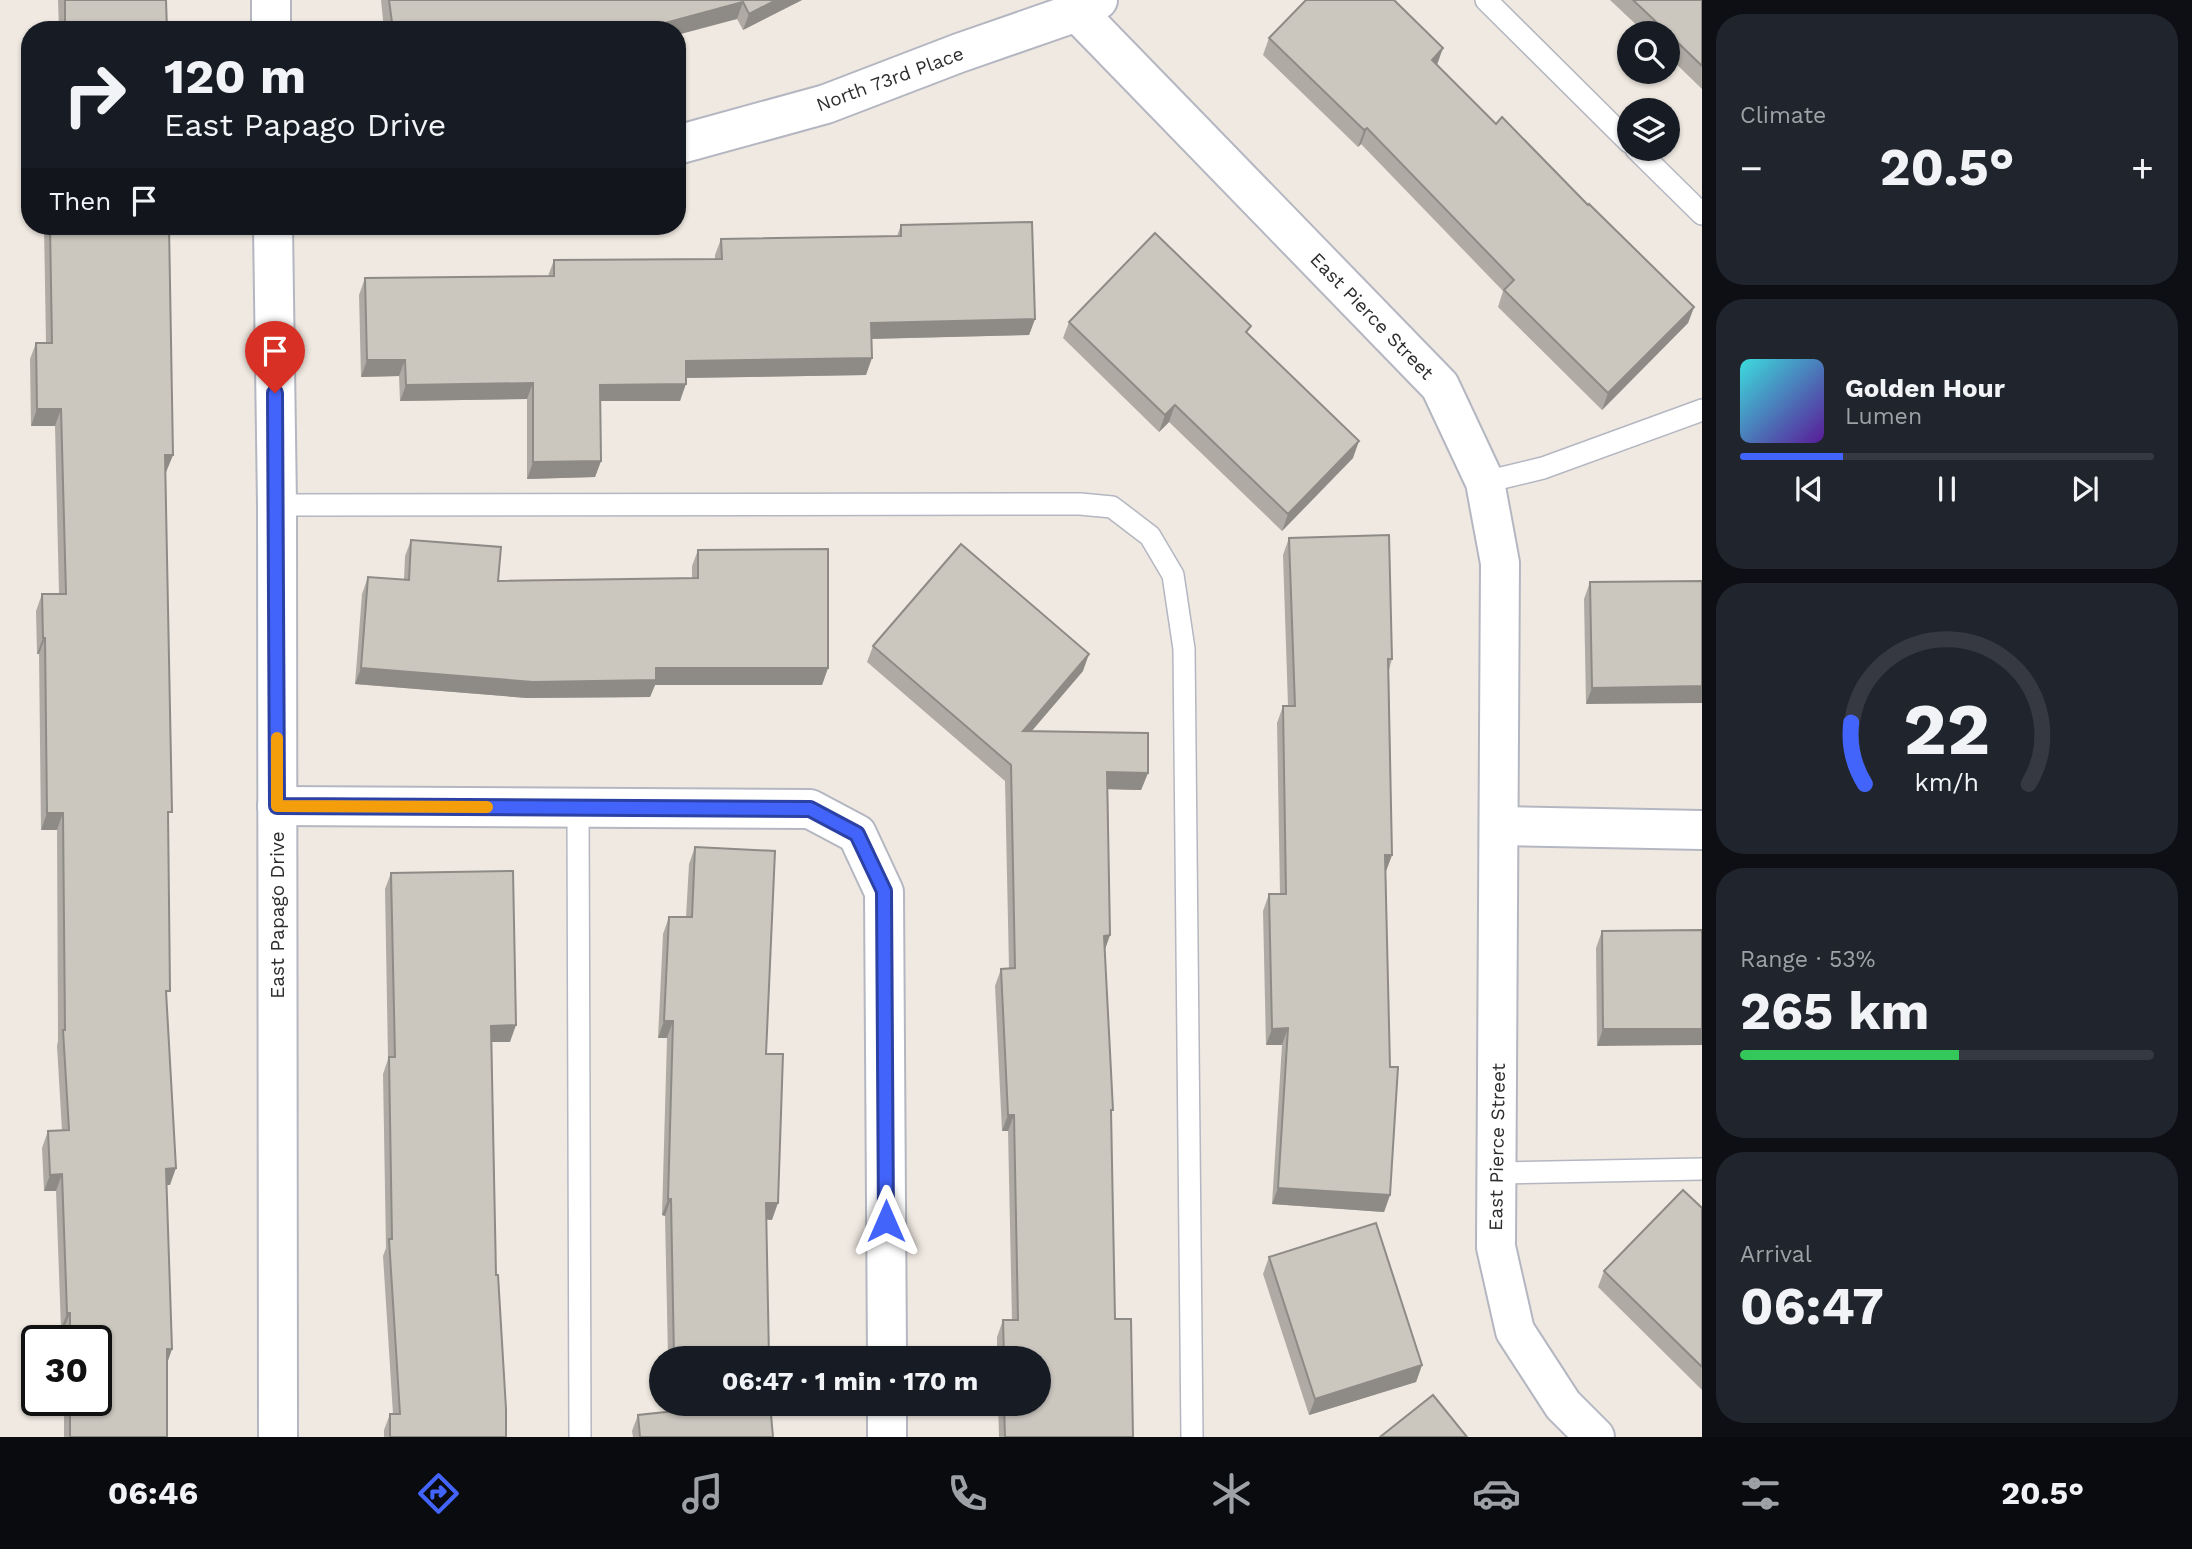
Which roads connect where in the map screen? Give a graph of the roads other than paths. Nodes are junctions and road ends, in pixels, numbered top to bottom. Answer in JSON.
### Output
{"nodes":[{"id":1,"x":271,"y":0,"type":"edge"},
{"id":2,"x":1486,"y":0,"type":"edge"},
{"id":3,"x":1088,"y":6,"type":"edge"},
{"id":4,"x":271,"y":21,"type":"edge"},
{"id":5,"x":1617,"y":130,"type":"edge"},
{"id":6,"x":686,"y":143,"type":"edge"},
{"id":7,"x":1648,"y":161,"type":"edge"},
{"id":8,"x":1702,"y":214,"type":"edge"},
{"id":9,"x":273,"y":235,"type":"edge"},
{"id":10,"x":1702,"y":410,"type":"edge"},
{"id":11,"x":1485,"y":482,"type":"junction"},
{"id":12,"x":277,"y":505,"type":"junction"},
{"id":13,"x":277,"y":806,"type":"junction"},
{"id":14,"x":578,"y":807,"type":"junction"},
{"id":15,"x":1499,"y":826,"type":"junction"},
{"id":16,"x":1702,"y":830,"type":"edge"},
{"id":17,"x":1702,"y":1169,"type":"edge"},
{"id":18,"x":1497,"y":1173,"type":"junction"},
{"id":19,"x":887,"y":1346,"type":"edge"},
{"id":20,"x":887,"y":1416,"type":"edge"},
{"id":21,"x":278,"y":1437,"type":"edge"},
{"id":22,"x":580,"y":1437,"type":"edge"},
{"id":23,"x":887,"y":1437,"type":"edge"},
{"id":24,"x":1192,"y":1437,"type":"edge"},
{"id":25,"x":1595,"y":1437,"type":"edge"}],
"edges":[{"from":1,"to":4,"type":"street"},
{"from":2,"to":5,"type":"lane"},
{"from":3,"to":6,"type":"street","name":"North 73rd Place"},
{"from":3,"to":11,"type":"street","name":"East Pierce Street"},
{"from":7,"to":8,"type":"lane"},
{"from":9,"to":12,"type":"street","name":"East Papago Drive"},
{"from":10,"to":11,"type":"lane"},
{"from":11,"to":15,"type":"street","name":"East Pierce Street"},
{"from":12,"to":13,"type":"street","name":"East Papago Drive"},
{"from":12,"to":24,"type":"lane"},
{"from":13,"to":14,"type":"street"},
{"from":13,"to":21,"type":"street","name":"East Papago Drive"},
{"from":14,"to":19,"type":"street"},
{"from":14,"to":22,"type":"lane"},
{"from":15,"to":16,"type":"street"},
{"from":15,"to":18,"type":"street","name":"East Pierce Street"},
{"from":17,"to":18,"type":"lane"},
{"from":18,"to":25,"type":"street","name":"East Pierce Street"},
{"from":20,"to":23,"type":"street"}]}
